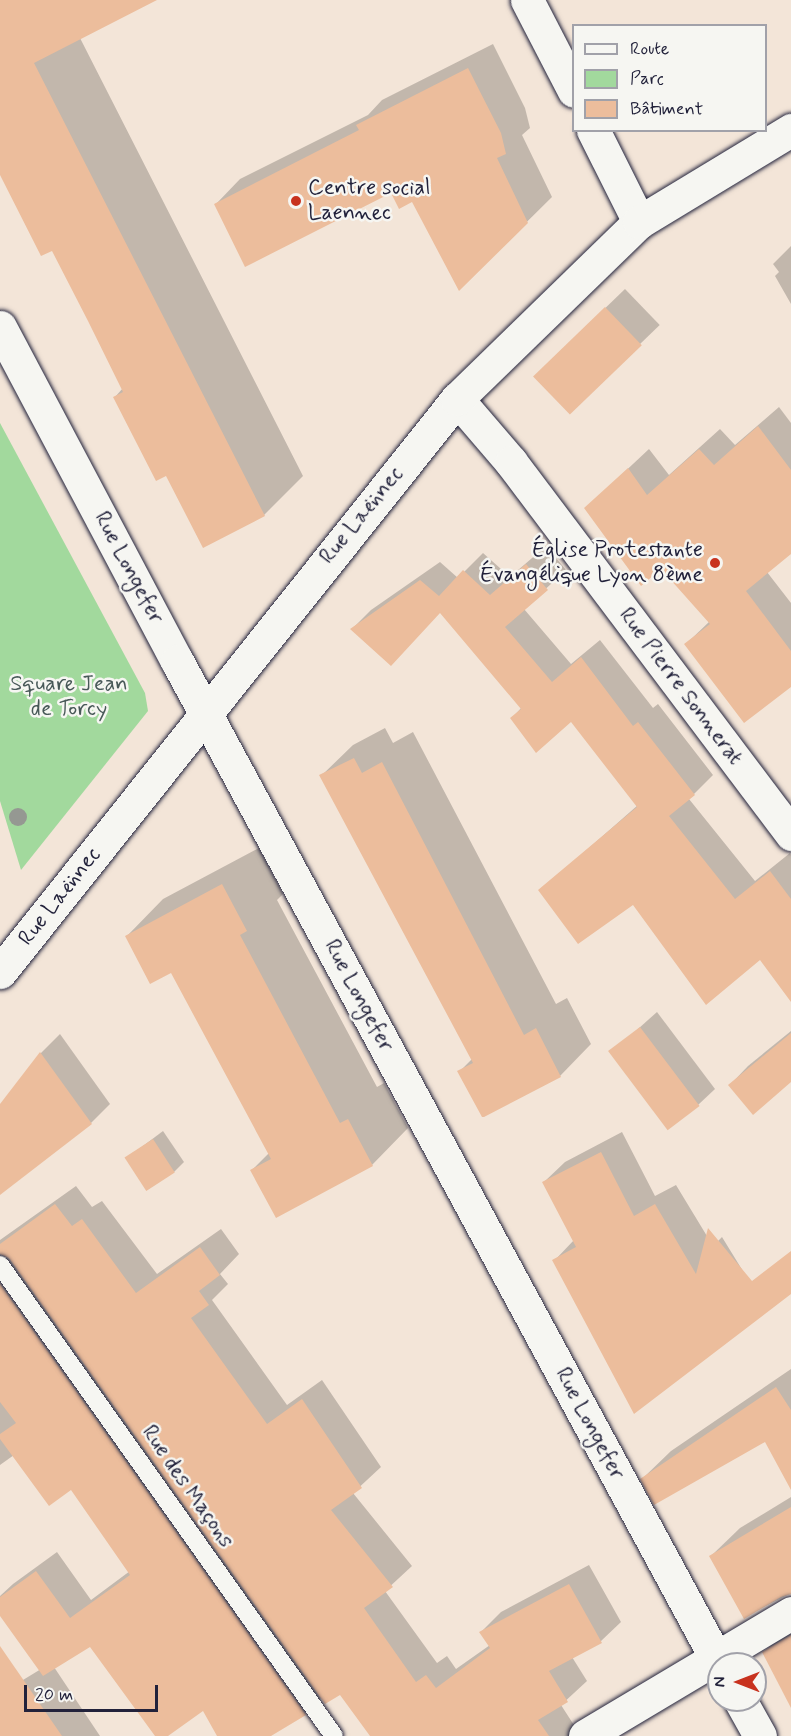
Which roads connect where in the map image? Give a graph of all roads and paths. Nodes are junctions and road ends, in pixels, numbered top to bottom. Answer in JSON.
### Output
{"nodes":[{"id":1,"x":527,"y":0,"type":"edge"},
{"id":2,"x":572,"y":89,"type":"edge"},
{"id":3,"x":791,"y":130,"type":"edge"},
{"id":4,"x":594,"y":132,"type":"edge"},
{"id":5,"x":639,"y":222,"type":"junction"},
{"id":6,"x":0,"y":327,"type":"edge"},
{"id":7,"x":457,"y":399,"type":"junction"},
{"id":8,"x":206,"y":713,"type":"junction"},
{"id":9,"x":791,"y":834,"type":"edge"},
{"id":10,"x":0,"y":972,"type":"edge"},
{"id":11,"x":0,"y":1265,"type":"edge"},
{"id":12,"x":791,"y":1613,"type":"edge"},
{"id":13,"x":713,"y":1652,"type":"edge"},
{"id":14,"x":730,"y":1652,"type":"edge"},
{"id":15,"x":707,"y":1666,"type":"edge"},
{"id":16,"x":747,"y":1712,"type":"edge"},
{"id":17,"x":334,"y":1736,"type":"edge"},
{"id":18,"x":585,"y":1736,"type":"edge"},
{"id":19,"x":760,"y":1736,"type":"edge"}],
"edges":[{"from":1,"to":2,"type":"street"},
{"from":3,"to":5,"type":"street","name":"Rue Laënnec"},
{"from":4,"to":5,"type":"street"},
{"from":5,"to":7,"type":"street","name":"Rue Laënnec"},
{"from":6,"to":8,"type":"street","name":"Rue Longefer"},
{"from":7,"to":8,"type":"street","name":"Rue Laënnec"},
{"from":7,"to":9,"type":"street","name":"Rue Pierre Sonnerat"},
{"from":8,"to":10,"type":"street","name":"Rue Laënnec"},
{"from":8,"to":13,"type":"street","name":"Rue Longefer"},
{"from":11,"to":17,"type":"lane","name":"Rue des Maçons"},
{"from":12,"to":14,"type":"street"},
{"from":15,"to":18,"type":"street"},
{"from":16,"to":19,"type":"street"}]}
